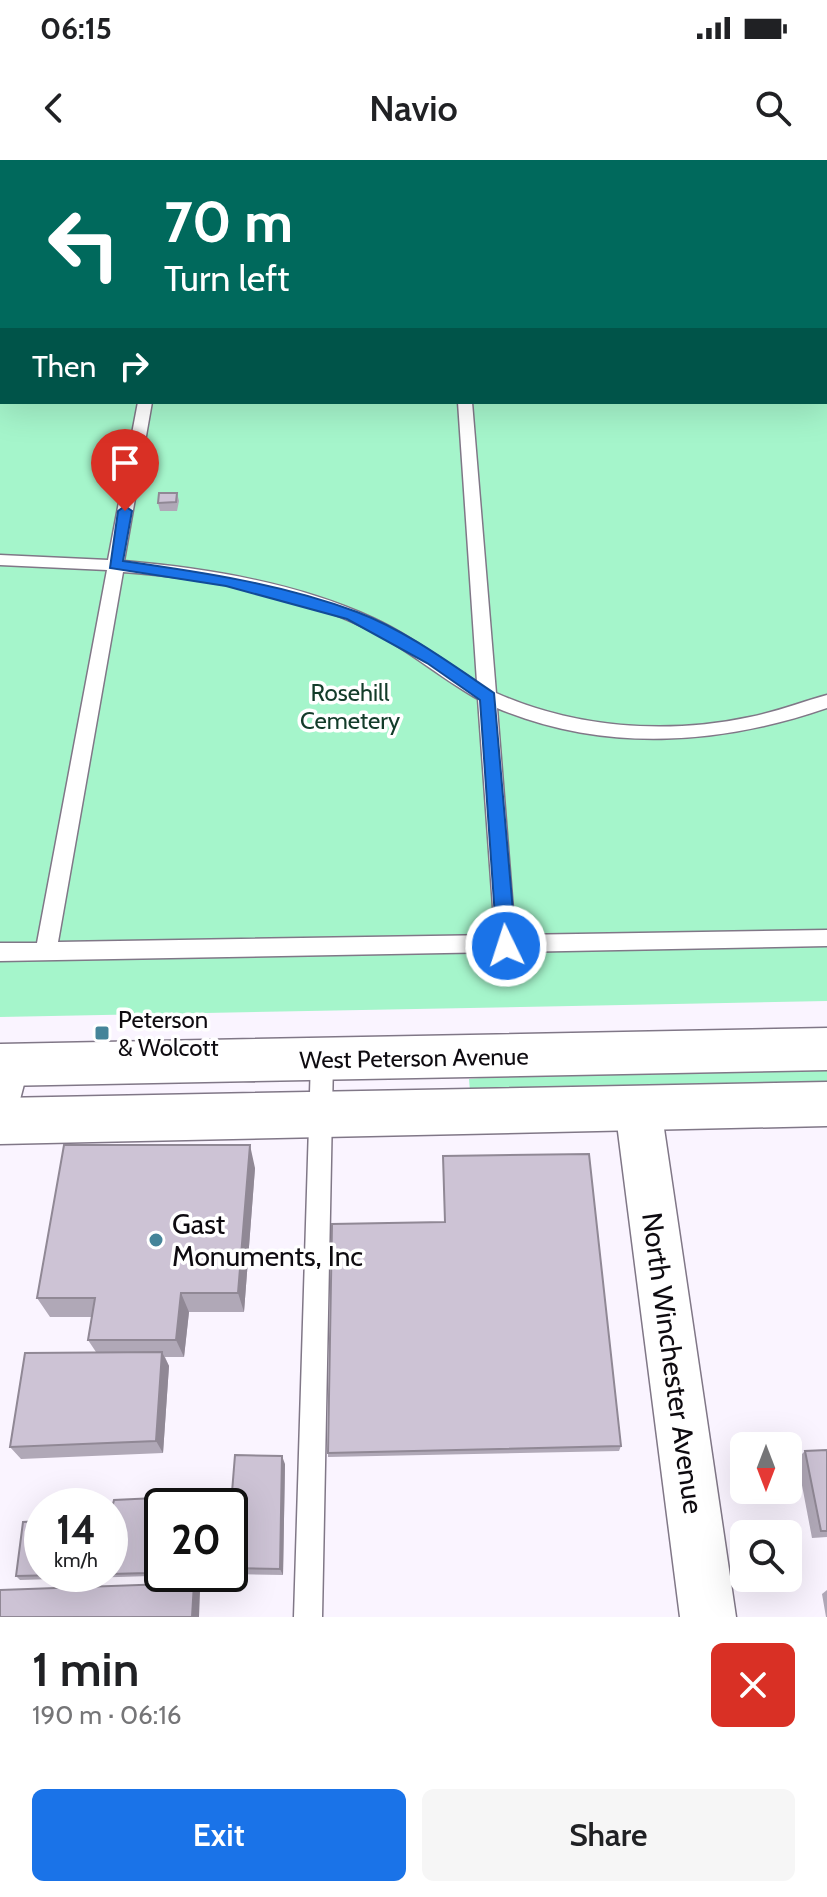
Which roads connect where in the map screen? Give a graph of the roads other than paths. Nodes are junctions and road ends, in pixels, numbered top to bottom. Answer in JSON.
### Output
{"nodes":[{"id":1,"x":145,"y":404,"type":"edge"},
{"id":2,"x":465,"y":404,"type":"edge"},
{"id":3,"x":0,"y":560,"type":"edge"},
{"id":4,"x":115,"y":565,"type":"junction"},
{"id":5,"x":488,"y":697,"type":"junction"},
{"id":6,"x":827,"y":701,"type":"edge"},
{"id":7,"x":827,"y":938,"type":"edge"},
{"id":8,"x":506,"y":946,"type":"junction"},
{"id":9,"x":46,"y":951,"type":"junction"},
{"id":10,"x":0,"y":952,"type":"edge"},
{"id":11,"x":827,"y":1049,"type":"edge"},
{"id":12,"x":322,"y":1060,"type":"junction"},
{"id":13,"x":2,"y":1077,"type":"edge"},
{"id":14,"x":827,"y":1104,"type":"edge"},
{"id":15,"x":638,"y":1108,"type":"junction"},
{"id":16,"x":322,"y":1114,"type":"junction"},
{"id":17,"x":0,"y":1121,"type":"edge"},
{"id":18,"x":308,"y":1617,"type":"edge"},
{"id":19,"x":708,"y":1617,"type":"edge"}],
"edges":[{"from":1,"to":4,"type":"lane"},
{"from":2,"to":5,"type":"lane"},
{"from":3,"to":4,"type":"lane"},
{"from":4,"to":5,"type":"lane"},
{"from":4,"to":9,"type":"lane"},
{"from":5,"to":6,"type":"lane"},
{"from":5,"to":8,"type":"lane"},
{"from":7,"to":8,"type":"lane"},
{"from":8,"to":9,"type":"lane"},
{"from":9,"to":10,"type":"lane"},
{"from":11,"to":12,"type":"main road","name":"West Peterson Avenue"},
{"from":12,"to":13,"type":"main road","name":"West Peterson Avenue"},
{"from":12,"to":16,"type":"lane"},
{"from":14,"to":15,"type":"main road"},
{"from":15,"to":16,"type":"main road"},
{"from":15,"to":19,"type":"street","name":"North Winchester Avenue"},
{"from":16,"to":17,"type":"main road"},
{"from":16,"to":18,"type":"lane"}]}
